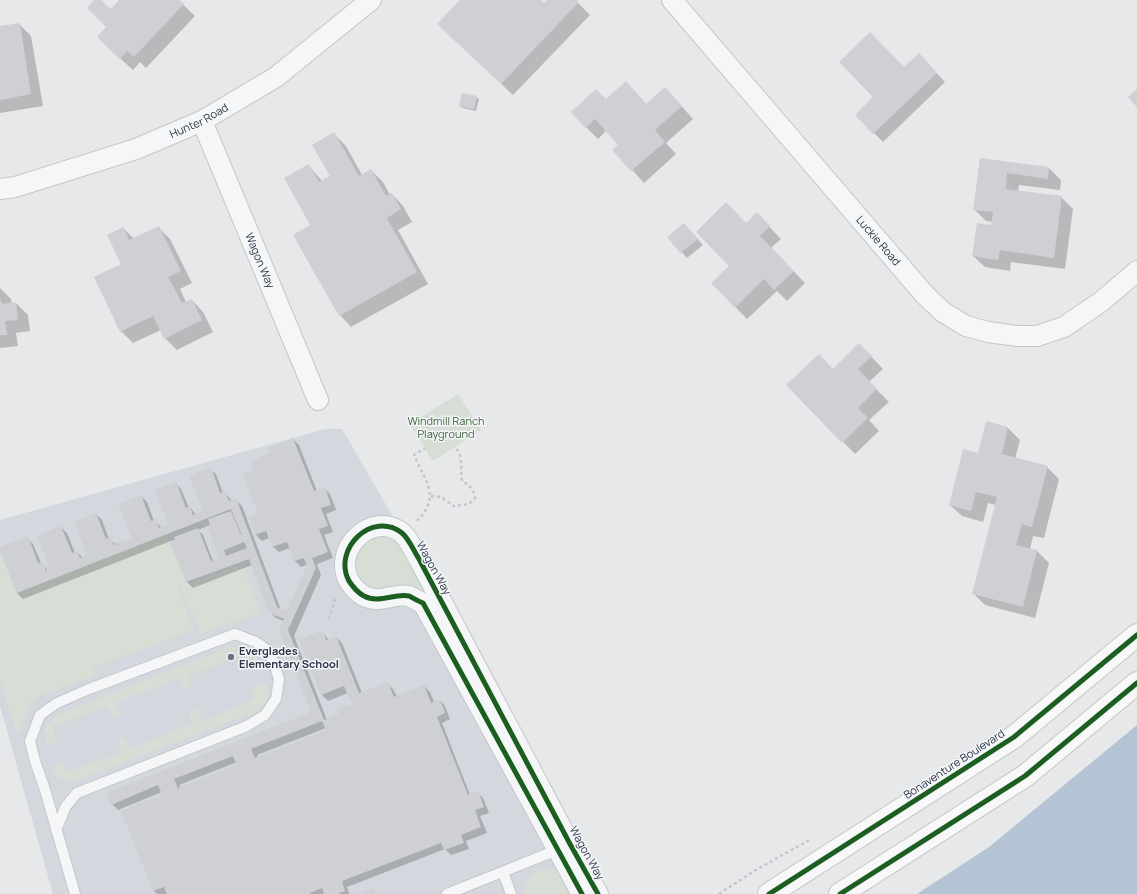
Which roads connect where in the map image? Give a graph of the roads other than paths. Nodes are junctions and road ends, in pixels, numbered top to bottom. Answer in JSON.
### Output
{"nodes":[{"id":1,"x":371,"y":0,"type":"edge"},
{"id":2,"x":672,"y":0,"type":"edge"},
{"id":3,"x":202,"y":121,"type":"junction"},
{"id":4,"x":0,"y":189,"type":"edge"},
{"id":5,"x":1137,"y":271,"type":"edge"},
{"id":6,"x":318,"y":400,"type":"dead end"},
{"id":7,"x":1137,"y":636,"type":"edge"},
{"id":8,"x":1137,"y":683,"type":"edge"},
{"id":9,"x":56,"y":830,"type":"junction"},
{"id":10,"x":557,"y":850,"type":"junction"},
{"id":11,"x":503,"y":872,"type":"junction"},
{"id":12,"x":75,"y":894,"type":"edge"},
{"id":13,"x":447,"y":894,"type":"edge"},
{"id":14,"x":511,"y":894,"type":"edge"},
{"id":15,"x":582,"y":894,"type":"edge"},
{"id":16,"x":598,"y":894,"type":"edge"},
{"id":17,"x":769,"y":894,"type":"edge"},
{"id":18,"x":840,"y":894,"type":"edge"}],
"edges":[{"from":1,"to":3,"type":"street","name":"Hunter Road"},
{"from":2,"to":5,"type":"street","name":"Luckie Road"},
{"from":3,"to":4,"type":"street","name":"Hunter Road"},
{"from":3,"to":6,"type":"street","name":"Wagon Way"},
{"from":7,"to":17,"type":"main road","name":"Bonaventure Boulevard"},
{"from":8,"to":18,"type":"main road"},
{"from":9,"to":9,"type":"lane"},
{"from":9,"to":12,"type":"lane"},
{"from":10,"to":11,"type":"lane"},
{"from":10,"to":15,"type":"street","name":"Wagon Way"},
{"from":10,"to":16,"type":"street","name":"Wagon Way"},
{"from":11,"to":13,"type":"lane"},
{"from":11,"to":14,"type":"lane"}]}
